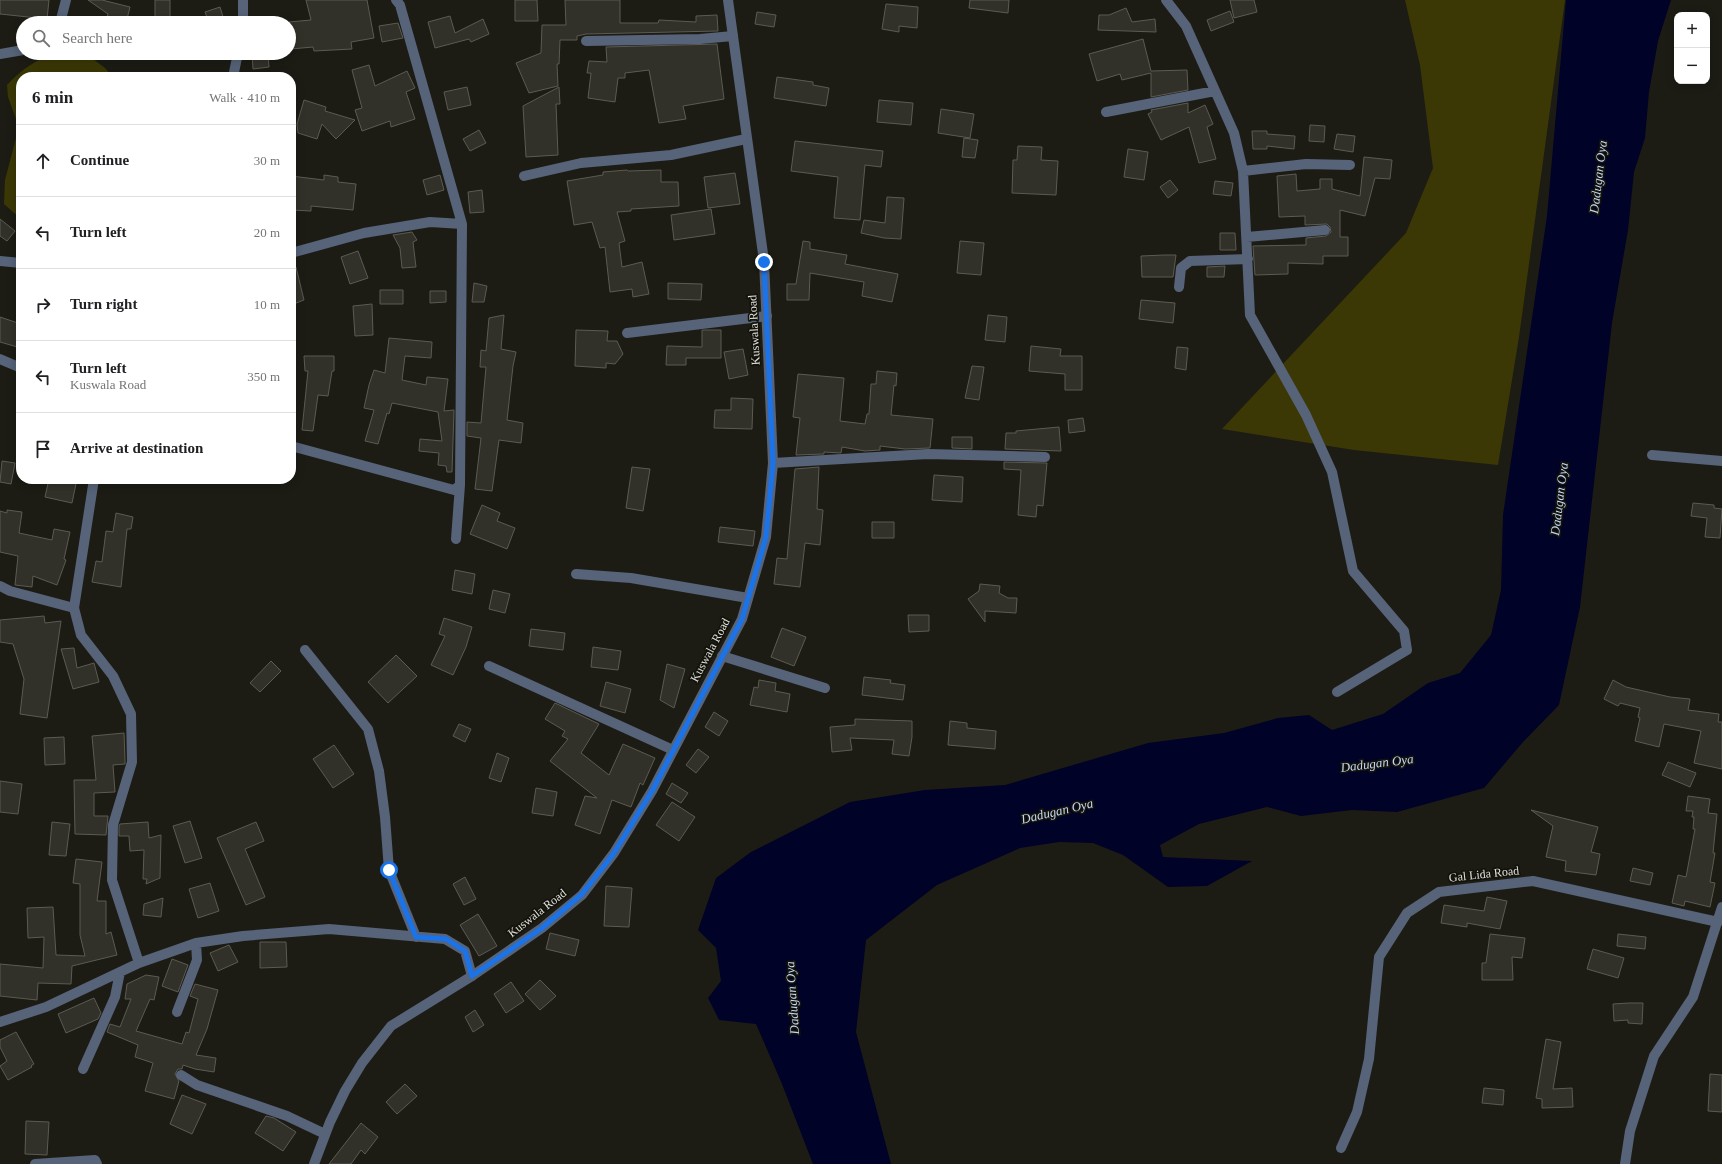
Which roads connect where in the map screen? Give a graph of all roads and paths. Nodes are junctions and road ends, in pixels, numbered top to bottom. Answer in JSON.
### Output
{"nodes":[{"id":1,"x":66,"y":0,"type":"edge"},
{"id":2,"x":243,"y":0,"type":"edge"},
{"id":3,"x":396,"y":0,"type":"edge"},
{"id":4,"x":728,"y":0,"type":"edge"},
{"id":5,"x":1166,"y":0,"type":"edge"},
{"id":6,"x":62,"y":16,"type":"edge"},
{"id":7,"x":243,"y":16,"type":"edge"},
{"id":8,"x":732,"y":36,"type":"junction"},
{"id":9,"x":586,"y":41,"type":"dead end"},
{"id":10,"x":16,"y":51,"type":"edge"},
{"id":11,"x":0,"y":54,"type":"edge"},
{"id":12,"x":237,"y":60,"type":"edge"},
{"id":13,"x":234,"y":72,"type":"edge"},
{"id":14,"x":1214,"y":92,"type":"junction"},
{"id":15,"x":1106,"y":112,"type":"dead end"},
{"id":16,"x":746,"y":139,"type":"junction"},
{"id":17,"x":1350,"y":165,"type":"dead end"},
{"id":18,"x":1243,"y":171,"type":"junction"},
{"id":19,"x":524,"y":176,"type":"dead end"},
{"id":20,"x":462,"y":224,"type":"junction"},
{"id":21,"x":1325,"y":230,"type":"dead end"},
{"id":22,"x":1247,"y":237,"type":"junction"},
{"id":23,"x":296,"y":252,"type":"edge"},
{"id":24,"x":1248,"y":260,"type":"junction"},
{"id":25,"x":0,"y":261,"type":"edge"},
{"id":26,"x":16,"y":263,"type":"edge"},
{"id":27,"x":1179,"y":287,"type":"dead end"},
{"id":28,"x":767,"y":316,"type":"junction"},
{"id":29,"x":627,"y":333,"type":"dead end"},
{"id":30,"x":0,"y":359,"type":"edge"},
{"id":31,"x":16,"y":366,"type":"edge"},
{"id":32,"x":296,"y":447,"type":"edge"},
{"id":33,"x":1652,"y":455,"type":"dead end"},
{"id":34,"x":1045,"y":457,"type":"dead end"},
{"id":35,"x":1722,"y":461,"type":"edge"},
{"id":36,"x":773,"y":463,"type":"junction"},
{"id":37,"x":93,"y":484,"type":"edge"},
{"id":38,"x":460,"y":485,"type":"junction"},
{"id":39,"x":456,"y":539,"type":"dead end"},
{"id":40,"x":576,"y":574,"type":"dead end"},
{"id":41,"x":0,"y":586,"type":"edge"},
{"id":42,"x":748,"y":598,"type":"junction"},
{"id":43,"x":74,"y":608,"type":"junction"},
{"id":44,"x":305,"y":650,"type":"dead end"},
{"id":45,"x":722,"y":656,"type":"junction"},
{"id":46,"x":489,"y":666,"type":"dead end"},
{"id":47,"x":825,"y":688,"type":"dead end"},
{"id":48,"x":1337,"y":692,"type":"dead end"},
{"id":49,"x":673,"y":750,"type":"junction"},
{"id":50,"x":1722,"y":907,"type":"edge"},
{"id":51,"x":1718,"y":922,"type":"junction"},
{"id":52,"x":416,"y":937,"type":"junction"},
{"id":53,"x":196,"y":943,"type":"junction"},
{"id":54,"x":139,"y":963,"type":"junction"},
{"id":55,"x":120,"y":972,"type":"junction"},
{"id":56,"x":472,"y":976,"type":"junction"},
{"id":57,"x":177,"y":1012,"type":"dead end"},
{"id":58,"x":0,"y":1022,"type":"edge"},
{"id":59,"x":82,"y":1069,"type":"dead end"},
{"id":60,"x":181,"y":1075,"type":"dead end"},
{"id":61,"x":325,"y":1134,"type":"junction"},
{"id":62,"x":1341,"y":1148,"type":"dead end"},
{"id":63,"x":35,"y":1164,"type":"edge"},
{"id":64,"x":97,"y":1164,"type":"edge"},
{"id":65,"x":314,"y":1164,"type":"edge"},
{"id":66,"x":1626,"y":1164,"type":"edge"}],
"edges":[{"from":1,"to":6,"type":"street"},
{"from":2,"to":7,"type":"street"},
{"from":3,"to":20,"type":"street"},
{"from":4,"to":8,"type":"street","name":"Kuswala Road"},
{"from":5,"to":14,"type":"street"},
{"from":8,"to":9,"type":"street"},
{"from":8,"to":16,"type":"street","name":"Kuswala Road"},
{"from":10,"to":11,"type":"street"},
{"from":12,"to":13,"type":"street"},
{"from":14,"to":15,"type":"street"},
{"from":14,"to":18,"type":"street"},
{"from":16,"to":19,"type":"street"},
{"from":16,"to":28,"type":"street","name":"Kuswala Road"},
{"from":17,"to":18,"type":"street"},
{"from":18,"to":22,"type":"street"},
{"from":20,"to":23,"type":"street"},
{"from":20,"to":38,"type":"street"},
{"from":21,"to":22,"type":"street"},
{"from":22,"to":24,"type":"street"},
{"from":24,"to":27,"type":"street"},
{"from":24,"to":48,"type":"street"},
{"from":25,"to":26,"type":"street"},
{"from":28,"to":29,"type":"street"},
{"from":28,"to":36,"type":"street","name":"Kuswala Road"},
{"from":30,"to":31,"type":"street"},
{"from":32,"to":38,"type":"street"},
{"from":33,"to":35,"type":"street"},
{"from":34,"to":36,"type":"street"},
{"from":36,"to":42,"type":"street","name":"Kuswala Road"},
{"from":37,"to":43,"type":"street"},
{"from":38,"to":39,"type":"street"},
{"from":40,"to":42,"type":"street"},
{"from":41,"to":43,"type":"street"},
{"from":42,"to":45,"type":"street","name":"Kuswala Road"},
{"from":43,"to":54,"type":"street"},
{"from":44,"to":52,"type":"street"},
{"from":45,"to":47,"type":"street"},
{"from":45,"to":49,"type":"street","name":"Kuswala Road"},
{"from":46,"to":49,"type":"street"},
{"from":49,"to":56,"type":"street","name":"Kuswala Road"},
{"from":50,"to":51,"type":"street"},
{"from":51,"to":62,"type":"street","name":"Gal Lida Road"},
{"from":51,"to":66,"type":"street"},
{"from":52,"to":53,"type":"street"},
{"from":52,"to":56,"type":"street"},
{"from":53,"to":54,"type":"street"},
{"from":53,"to":57,"type":"street"},
{"from":54,"to":55,"type":"street"},
{"from":55,"to":58,"type":"street"},
{"from":55,"to":59,"type":"street"},
{"from":56,"to":61,"type":"street","name":"Kuswala Road"},
{"from":60,"to":61,"type":"street"},
{"from":61,"to":65,"type":"street","name":"Kuswala Road"},
{"from":63,"to":64,"type":"street"}]}
